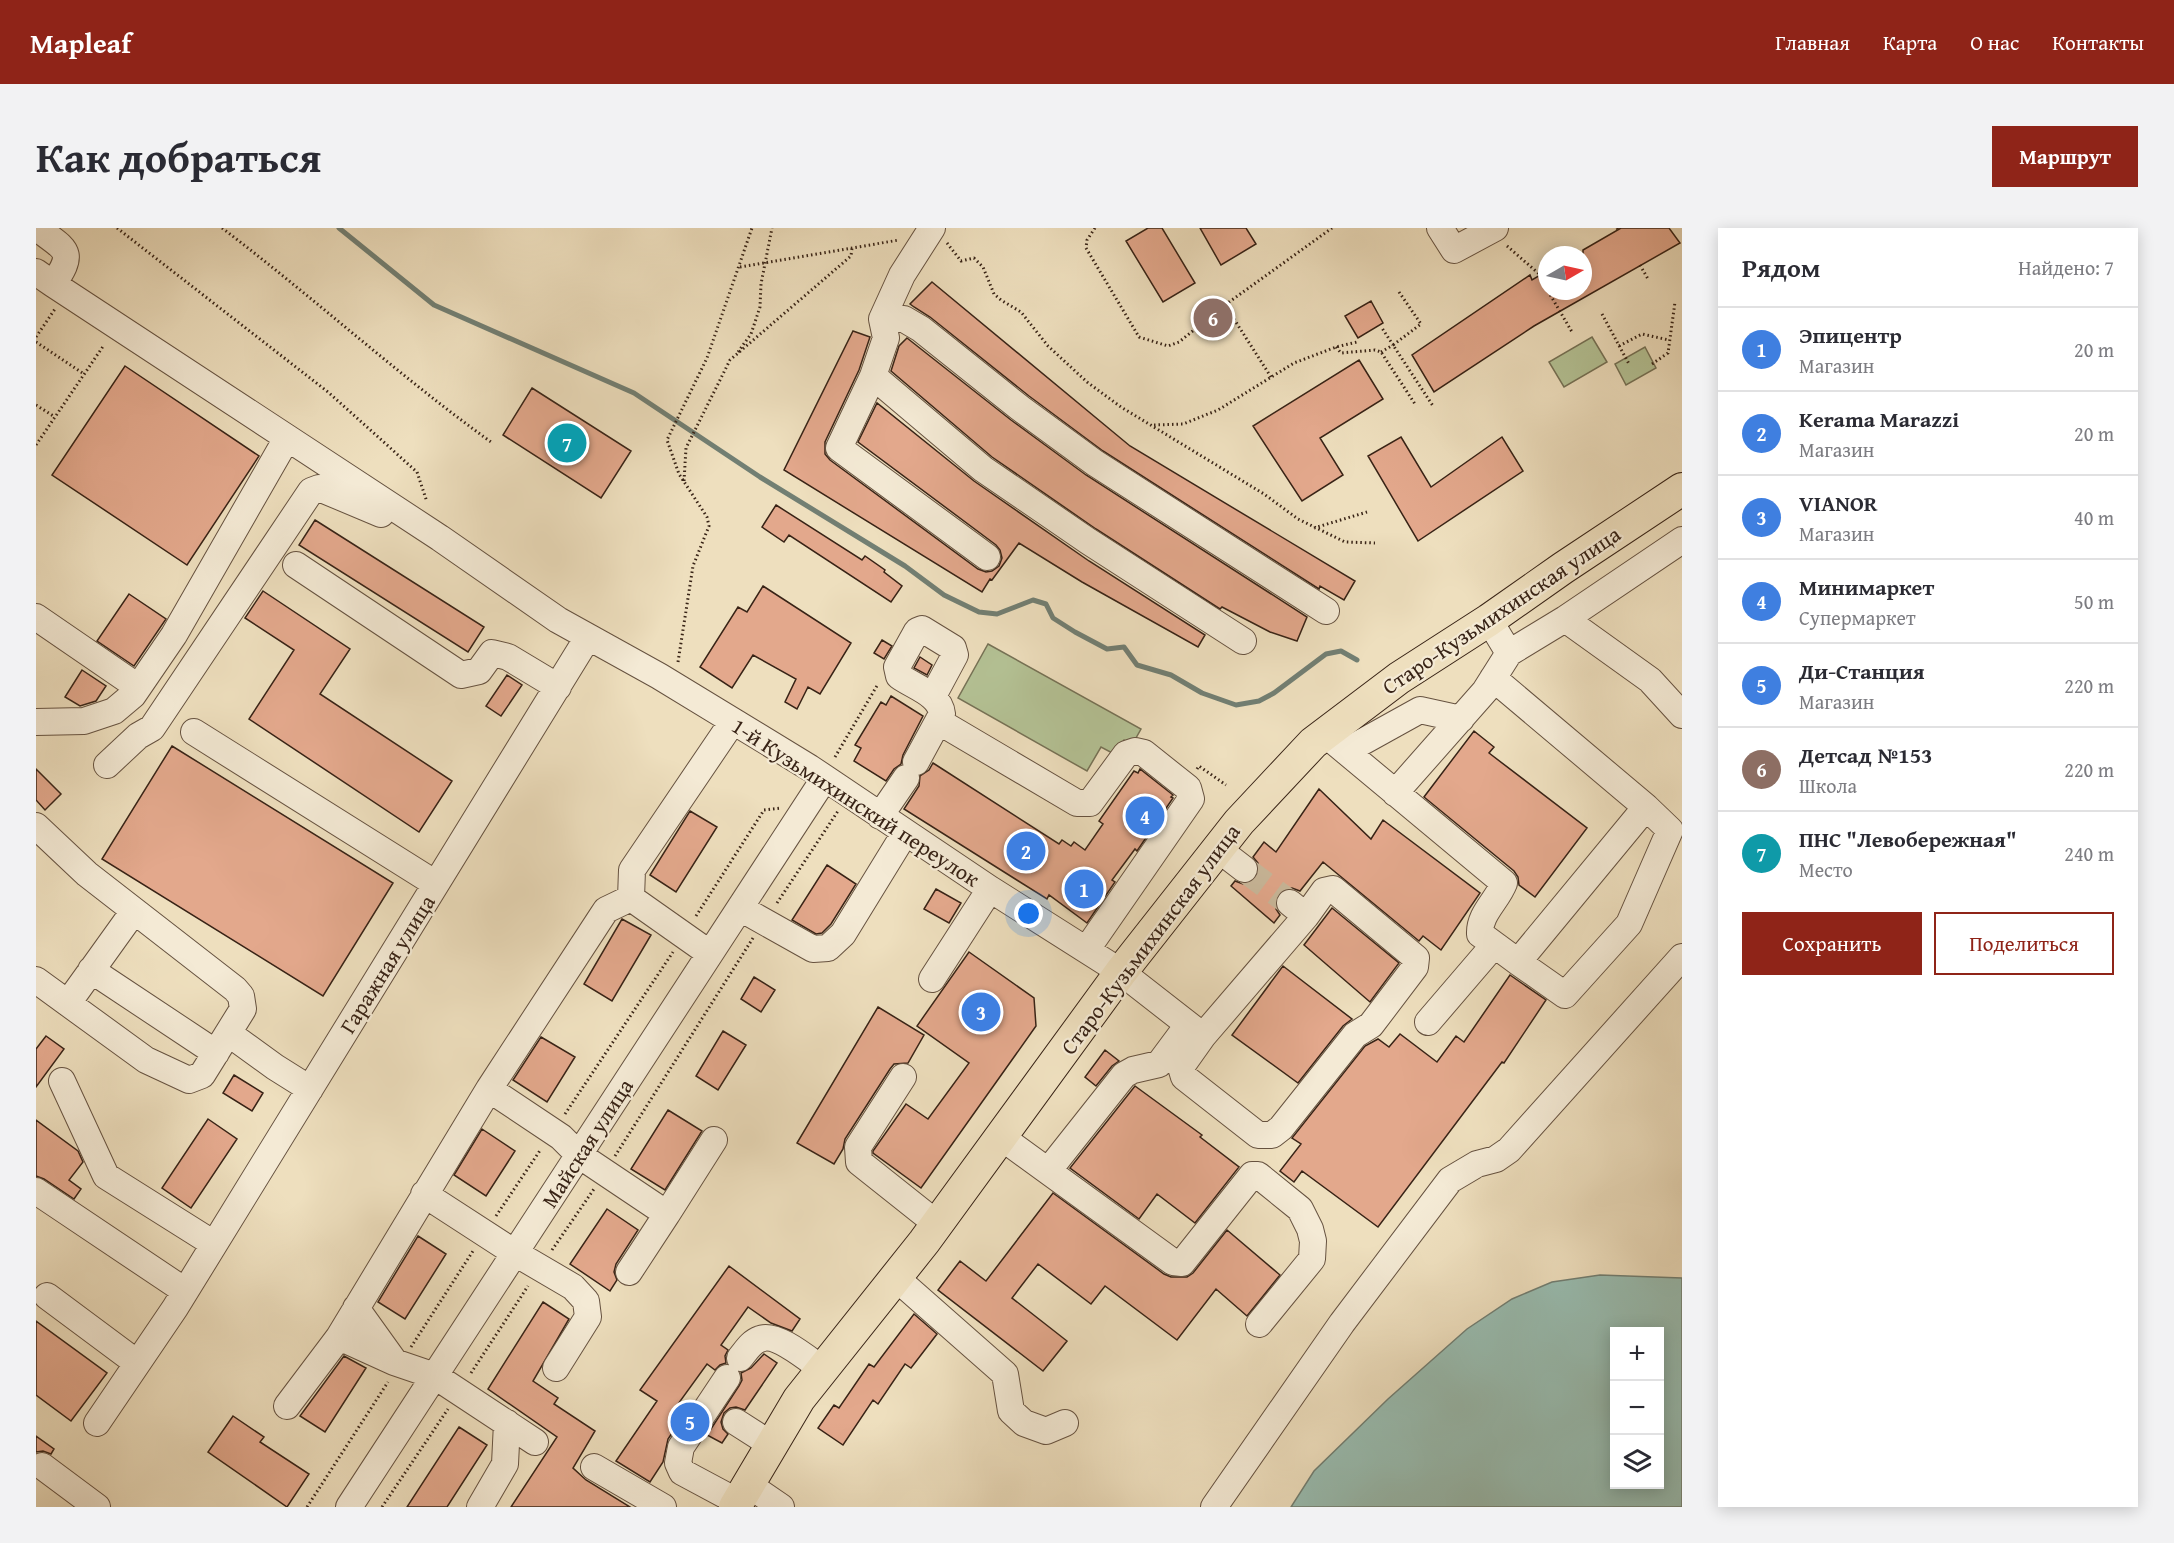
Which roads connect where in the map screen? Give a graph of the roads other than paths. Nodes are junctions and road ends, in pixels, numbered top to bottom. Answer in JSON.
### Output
{"nodes":[{"id":1,"x":37,"y":228,"type":"edge"},
{"id":2,"x":1440,"y":228,"type":"edge"},
{"id":3,"x":1492,"y":230,"type":"edge"},
{"id":4,"x":937,"y":232,"type":"edge"},
{"id":5,"x":51,"y":283,"type":"edge"},
{"id":6,"x":882,"y":319,"type":"junction"},
{"id":7,"x":873,"y":376,"type":"junction"},
{"id":8,"x":287,"y":438,"type":"junction"},
{"id":9,"x":1682,"y":489,"type":"edge"},
{"id":10,"x":440,"y":538,"type":"junction"},
{"id":11,"x":1682,"y":540,"type":"edge"},
{"id":12,"x":987,"y":557,"type":"dead end"},
{"id":13,"x":296,"y":565,"type":"dead end"},
{"id":14,"x":1326,"y":611,"type":"dead end"},
{"id":15,"x":36,"y":617,"type":"edge"},
{"id":16,"x":1566,"y":619,"type":"junction"},
{"id":17,"x":1489,"y":620,"type":"junction"},
{"id":18,"x":588,"y":637,"type":"junction"},
{"id":19,"x":1243,"y":641,"type":"dead end"},
{"id":20,"x":1509,"y":653,"type":"junction"},
{"id":21,"x":1493,"y":678,"type":"junction"},
{"id":22,"x":138,"y":687,"type":"junction"},
{"id":23,"x":558,"y":687,"type":"junction"},
{"id":24,"x":933,"y":696,"type":"junction"},
{"id":25,"x":1682,"y":715,"type":"edge"},
{"id":26,"x":1461,"y":719,"type":"junction"},
{"id":27,"x":733,"y":721,"type":"junction"},
{"id":28,"x":938,"y":721,"type":"junction"},
{"id":29,"x":36,"y":722,"type":"edge"},
{"id":30,"x":194,"y":732,"type":"dead end"},
{"id":31,"x":1335,"y":743,"type":"junction"},
{"id":32,"x":107,"y":765,"type":"dead end"},
{"id":33,"x":830,"y":768,"type":"junction"},
{"id":34,"x":1395,"y":793,"type":"junction"},
{"id":35,"x":1646,"y":807,"type":"junction"},
{"id":36,"x":880,"y":816,"type":"junction"},
{"id":37,"x":36,"y":826,"type":"edge"},
{"id":38,"x":905,"y":833,"type":"junction"},
{"id":39,"x":1676,"y":836,"type":"edge"},
{"id":40,"x":1218,"y":849,"type":"junction"},
{"id":41,"x":1244,"y":869,"type":"tunnel mouth"},
{"id":42,"x":436,"y":884,"type":"junction"},
{"id":43,"x":990,"y":889,"type":"junction"},
{"id":44,"x":631,"y":898,"type":"junction"},
{"id":45,"x":741,"y":908,"type":"junction"},
{"id":46,"x":134,"y":911,"type":"junction"},
{"id":47,"x":1494,"y":945,"type":"junction"},
{"id":48,"x":1087,"y":950,"type":"junction"},
{"id":49,"x":709,"y":953,"type":"junction"},
{"id":50,"x":1682,"y":957,"type":"edge"},
{"id":51,"x":1518,"y":962,"type":"junction"},
{"id":52,"x":91,"y":970,"type":"junction"},
{"id":53,"x":1121,"y":972,"type":"junction"},
{"id":54,"x":932,"y":979,"type":"dead end"},
{"id":55,"x":36,"y":980,"type":"edge"},
{"id":56,"x":68,"y":1003,"type":"junction"},
{"id":57,"x":1428,"y":1022,"type":"dead end"},
{"id":58,"x":1195,"y":1030,"type":"junction"},
{"id":59,"x":222,"y":1043,"type":"junction"},
{"id":60,"x":903,"y":1077,"type":"dead end"},
{"id":61,"x":62,"y":1081,"type":"dead end"},
{"id":62,"x":309,"y":1089,"type":"junction"},
{"id":63,"x":489,"y":1089,"type":"junction"},
{"id":64,"x":1001,"y":1137,"type":"junction"},
{"id":65,"x":714,"y":1140,"type":"dead end"},
{"id":66,"x":579,"y":1155,"type":"junction"},
{"id":67,"x":1048,"y":1171,"type":"junction"},
{"id":68,"x":36,"y":1191,"type":"edge"},
{"id":69,"x":424,"y":1194,"type":"junction"},
{"id":70,"x":667,"y":1214,"type":"junction"},
{"id":71,"x":937,"y":1224,"type":"junction"},
{"id":72,"x":214,"y":1244,"type":"junction"},
{"id":73,"x":515,"y":1253,"type":"junction"},
{"id":74,"x":629,"y":1272,"type":"dead end"},
{"id":75,"x":896,"y":1278,"type":"junction"},
{"id":76,"x":185,"y":1291,"type":"junction"},
{"id":77,"x":47,"y":1296,"type":"dead end"},
{"id":78,"x":356,"y":1308,"type":"junction"},
{"id":79,"x":1259,"y":1324,"type":"dead end"},
{"id":80,"x":339,"y":1337,"type":"junction"},
{"id":81,"x":394,"y":1362,"type":"junction"},
{"id":82,"x":138,"y":1363,"type":"junction"},
{"id":83,"x":556,"y":1368,"type":"dead end"},
{"id":84,"x":822,"y":1369,"type":"junction"},
{"id":85,"x":435,"y":1376,"type":"junction"},
{"id":86,"x":287,"y":1406,"type":"dead end"},
{"id":87,"x":736,"y":1422,"type":"dead end"},
{"id":88,"x":97,"y":1423,"type":"dead end"},
{"id":89,"x":507,"y":1423,"type":"junction"},
{"id":90,"x":1065,"y":1423,"type":"dead end"},
{"id":91,"x":535,"y":1442,"type":"dead end"},
{"id":92,"x":772,"y":1445,"type":"junction"},
{"id":93,"x":42,"y":1466,"type":"dead end"},
{"id":94,"x":594,"y":1467,"type":"dead end"},
{"id":95,"x":740,"y":1498,"type":"edge"},
{"id":96,"x":98,"y":1507,"type":"edge"},
{"id":97,"x":349,"y":1507,"type":"edge"},
{"id":98,"x":480,"y":1507,"type":"edge"},
{"id":99,"x":663,"y":1507,"type":"edge"},
{"id":100,"x":782,"y":1507,"type":"edge"},
{"id":101,"x":1214,"y":1507,"type":"edge"}],
"edges":[{"from":1,"to":5,"type":"street"},
{"from":2,"to":3,"type":"street"},
{"from":4,"to":6,"type":"street"},
{"from":5,"to":8,"type":"street"},
{"from":6,"to":7,"type":"street"},
{"from":6,"to":14,"type":"street"},
{"from":7,"to":12,"type":"street"},
{"from":7,"to":19,"type":"street"},
{"from":8,"to":10,"type":"street"},
{"from":8,"to":22,"type":"street"},
{"from":9,"to":17,"type":"main road","name":"Старо-Кузьмихинская улица"},
{"from":10,"to":18,"type":"street","name":"1-й Кузьмихинский переулок"},
{"from":10,"to":32,"type":"street"},
{"from":11,"to":16,"type":"street"},
{"from":13,"to":23,"type":"street"},
{"from":15,"to":22,"type":"street"},
{"from":16,"to":20,"type":"street"},
{"from":16,"to":25,"type":"street"},
{"from":17,"to":20,"type":"street"},
{"from":17,"to":31,"type":"main road","name":"Старо-Кузьмихинская улица"},
{"from":18,"to":23,"type":"street","name":"Гаражная улица"},
{"from":18,"to":27,"type":"street","name":"1-й Кузьмихинский переулок"},
{"from":20,"to":21,"type":"street"},
{"from":21,"to":26,"type":"street"},
{"from":21,"to":35,"type":"street"},
{"from":22,"to":29,"type":"street"},
{"from":23,"to":42,"type":"street","name":"Гаражная улица"},
{"from":24,"to":24,"type":"street"},
{"from":24,"to":28,"type":"street"},
{"from":26,"to":31,"type":"street"},
{"from":26,"to":34,"type":"street"},
{"from":27,"to":33,"type":"street","name":"1-й Кузьмихинский переулок"},
{"from":27,"to":44,"type":"street"},
{"from":28,"to":36,"type":"street"},
{"from":28,"to":48,"type":"street"},
{"from":30,"to":42,"type":"street"},
{"from":31,"to":34,"type":"street"},
{"from":31,"to":40,"type":"main road","name":"Старо-Кузьмихинская улица"},
{"from":33,"to":36,"type":"street","name":"1-й Кузьмихинский переулок"},
{"from":33,"to":45,"type":"street","name":"Майская улица"},
{"from":34,"to":47,"type":"street"},
{"from":35,"to":39,"type":"street"},
{"from":35,"to":51,"type":"street"},
{"from":36,"to":38,"type":"street","name":"1-й Кузьмихинский переулок"},
{"from":37,"to":46,"type":"street"},
{"from":38,"to":43,"type":"street","name":"1-й Кузьмихинский переулок"},
{"from":38,"to":45,"type":"street"},
{"from":39,"to":51,"type":"street"},
{"from":40,"to":41,"type":"street"},
{"from":40,"to":53,"type":"main road","name":"Старо-Кузьмихинская улица"},
{"from":42,"to":62,"type":"street","name":"Гаражная улица"},
{"from":43,"to":48,"type":"street","name":"1-й Кузьмихинский переулок"},
{"from":43,"to":54,"type":"street"},
{"from":44,"to":49,"type":"street"},
{"from":44,"to":63,"type":"street"},
{"from":45,"to":49,"type":"street","name":"Майская улица"},
{"from":46,"to":52,"type":"street"},
{"from":46,"to":59,"type":"street"},
{"from":47,"to":51,"type":"street"},
{"from":47,"to":57,"type":"street"},
{"from":48,"to":53,"type":"street","name":"1-й Кузьмихинский переулок"},
{"from":49,"to":66,"type":"street","name":"Майская улица"},
{"from":50,"to":101,"type":"street"},
{"from":52,"to":56,"type":"street"},
{"from":52,"to":59,"type":"street"},
{"from":53,"to":58,"type":"street","name":"1-й Кузьмихинский переулок"},
{"from":53,"to":64,"type":"main road","name":"Старо-Кузьмихинская улица"},
{"from":55,"to":56,"type":"street"},
{"from":56,"to":59,"type":"street"},
{"from":58,"to":58,"type":"street"},
{"from":58,"to":67,"type":"street"},
{"from":59,"to":62,"type":"street"},
{"from":60,"to":71,"type":"street"},
{"from":61,"to":72,"type":"street"},
{"from":62,"to":72,"type":"street","name":"Гаражная улица"},
{"from":63,"to":66,"type":"street"},
{"from":63,"to":69,"type":"street"},
{"from":64,"to":67,"type":"street"},
{"from":64,"to":71,"type":"main road","name":"Старо-Кузьмихинская улица"},
{"from":65,"to":70,"type":"street"},
{"from":66,"to":70,"type":"street"},
{"from":66,"to":73,"type":"street","name":"Майская улица"},
{"from":67,"to":79,"type":"street"},
{"from":68,"to":76,"type":"street"},
{"from":69,"to":73,"type":"street"},
{"from":69,"to":78,"type":"street"},
{"from":70,"to":74,"type":"street"},
{"from":71,"to":75,"type":"main road","name":"Старо-Кузьмихинская улица"},
{"from":72,"to":76,"type":"street","name":"Гаражная улица"},
{"from":73,"to":83,"type":"street"},
{"from":73,"to":85,"type":"street","name":"Майская улица"},
{"from":75,"to":84,"type":"main road","name":"Старо-Кузьмихинская улица"},
{"from":75,"to":90,"type":"street"},
{"from":76,"to":82,"type":"street","name":"Гаражная улица"},
{"from":77,"to":82,"type":"street"},
{"from":78,"to":80,"type":"street"},
{"from":78,"to":81,"type":"street"},
{"from":80,"to":81,"type":"street"},
{"from":80,"to":86,"type":"street"},
{"from":81,"to":85,"type":"street"},
{"from":82,"to":88,"type":"street","name":"Гаражная улица"},
{"from":84,"to":92,"type":"main road","name":"Старо-Кузьмихинская улица"},
{"from":84,"to":95,"type":"street"},
{"from":85,"to":89,"type":"street"},
{"from":85,"to":97,"type":"street","name":"Майская улица"},
{"from":87,"to":92,"type":"street"},
{"from":89,"to":91,"type":"street"},
{"from":89,"to":98,"type":"street"},
{"from":92,"to":95,"type":"main road","name":"Старо-Кузьмихинская улица"},
{"from":93,"to":96,"type":"street"},
{"from":94,"to":99,"type":"street"},
{"from":95,"to":100,"type":"street"}]}
